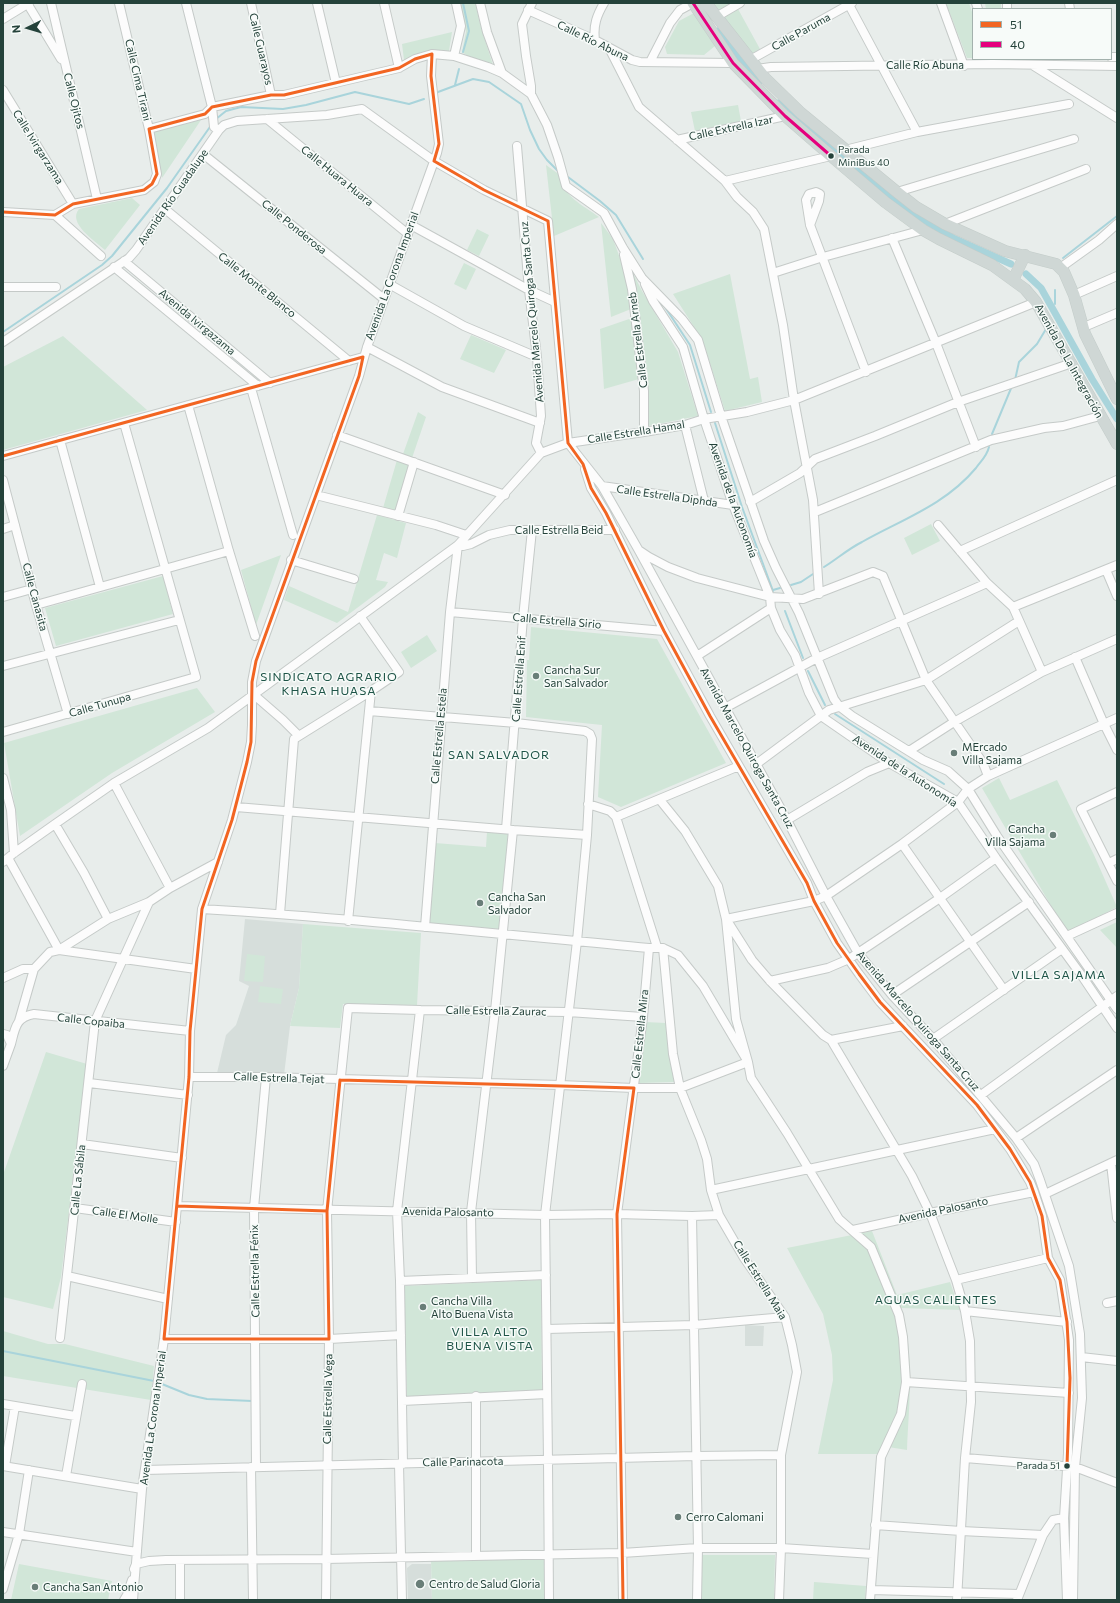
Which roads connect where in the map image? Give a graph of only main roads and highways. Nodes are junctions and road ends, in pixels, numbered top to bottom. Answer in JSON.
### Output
{"nodes":[{"id":1,"x":693,"y":3,"type":"edge"},
{"id":2,"x":706,"y":3,"type":"edge"},
{"id":3,"x":1025,"y":255,"type":"junction"},
{"id":4,"x":1013,"y":280,"type":"junction"},
{"id":5,"x":1114,"y":385,"type":"edge"},
{"id":6,"x":1117,"y":399,"type":"edge"},
{"id":7,"x":1117,"y":444,"type":"edge"}],
"edges":[{"from":1,"to":4,"type":"main road","name":"Avenida De La Integración"},
{"from":2,"to":3,"type":"main road"},
{"from":3,"to":4,"type":"main road"},
{"from":3,"to":5,"type":"main road"},
{"from":4,"to":7,"type":"main road","name":"Avenida De La Integración"},
{"from":5,"to":6,"type":"main road"}]}
